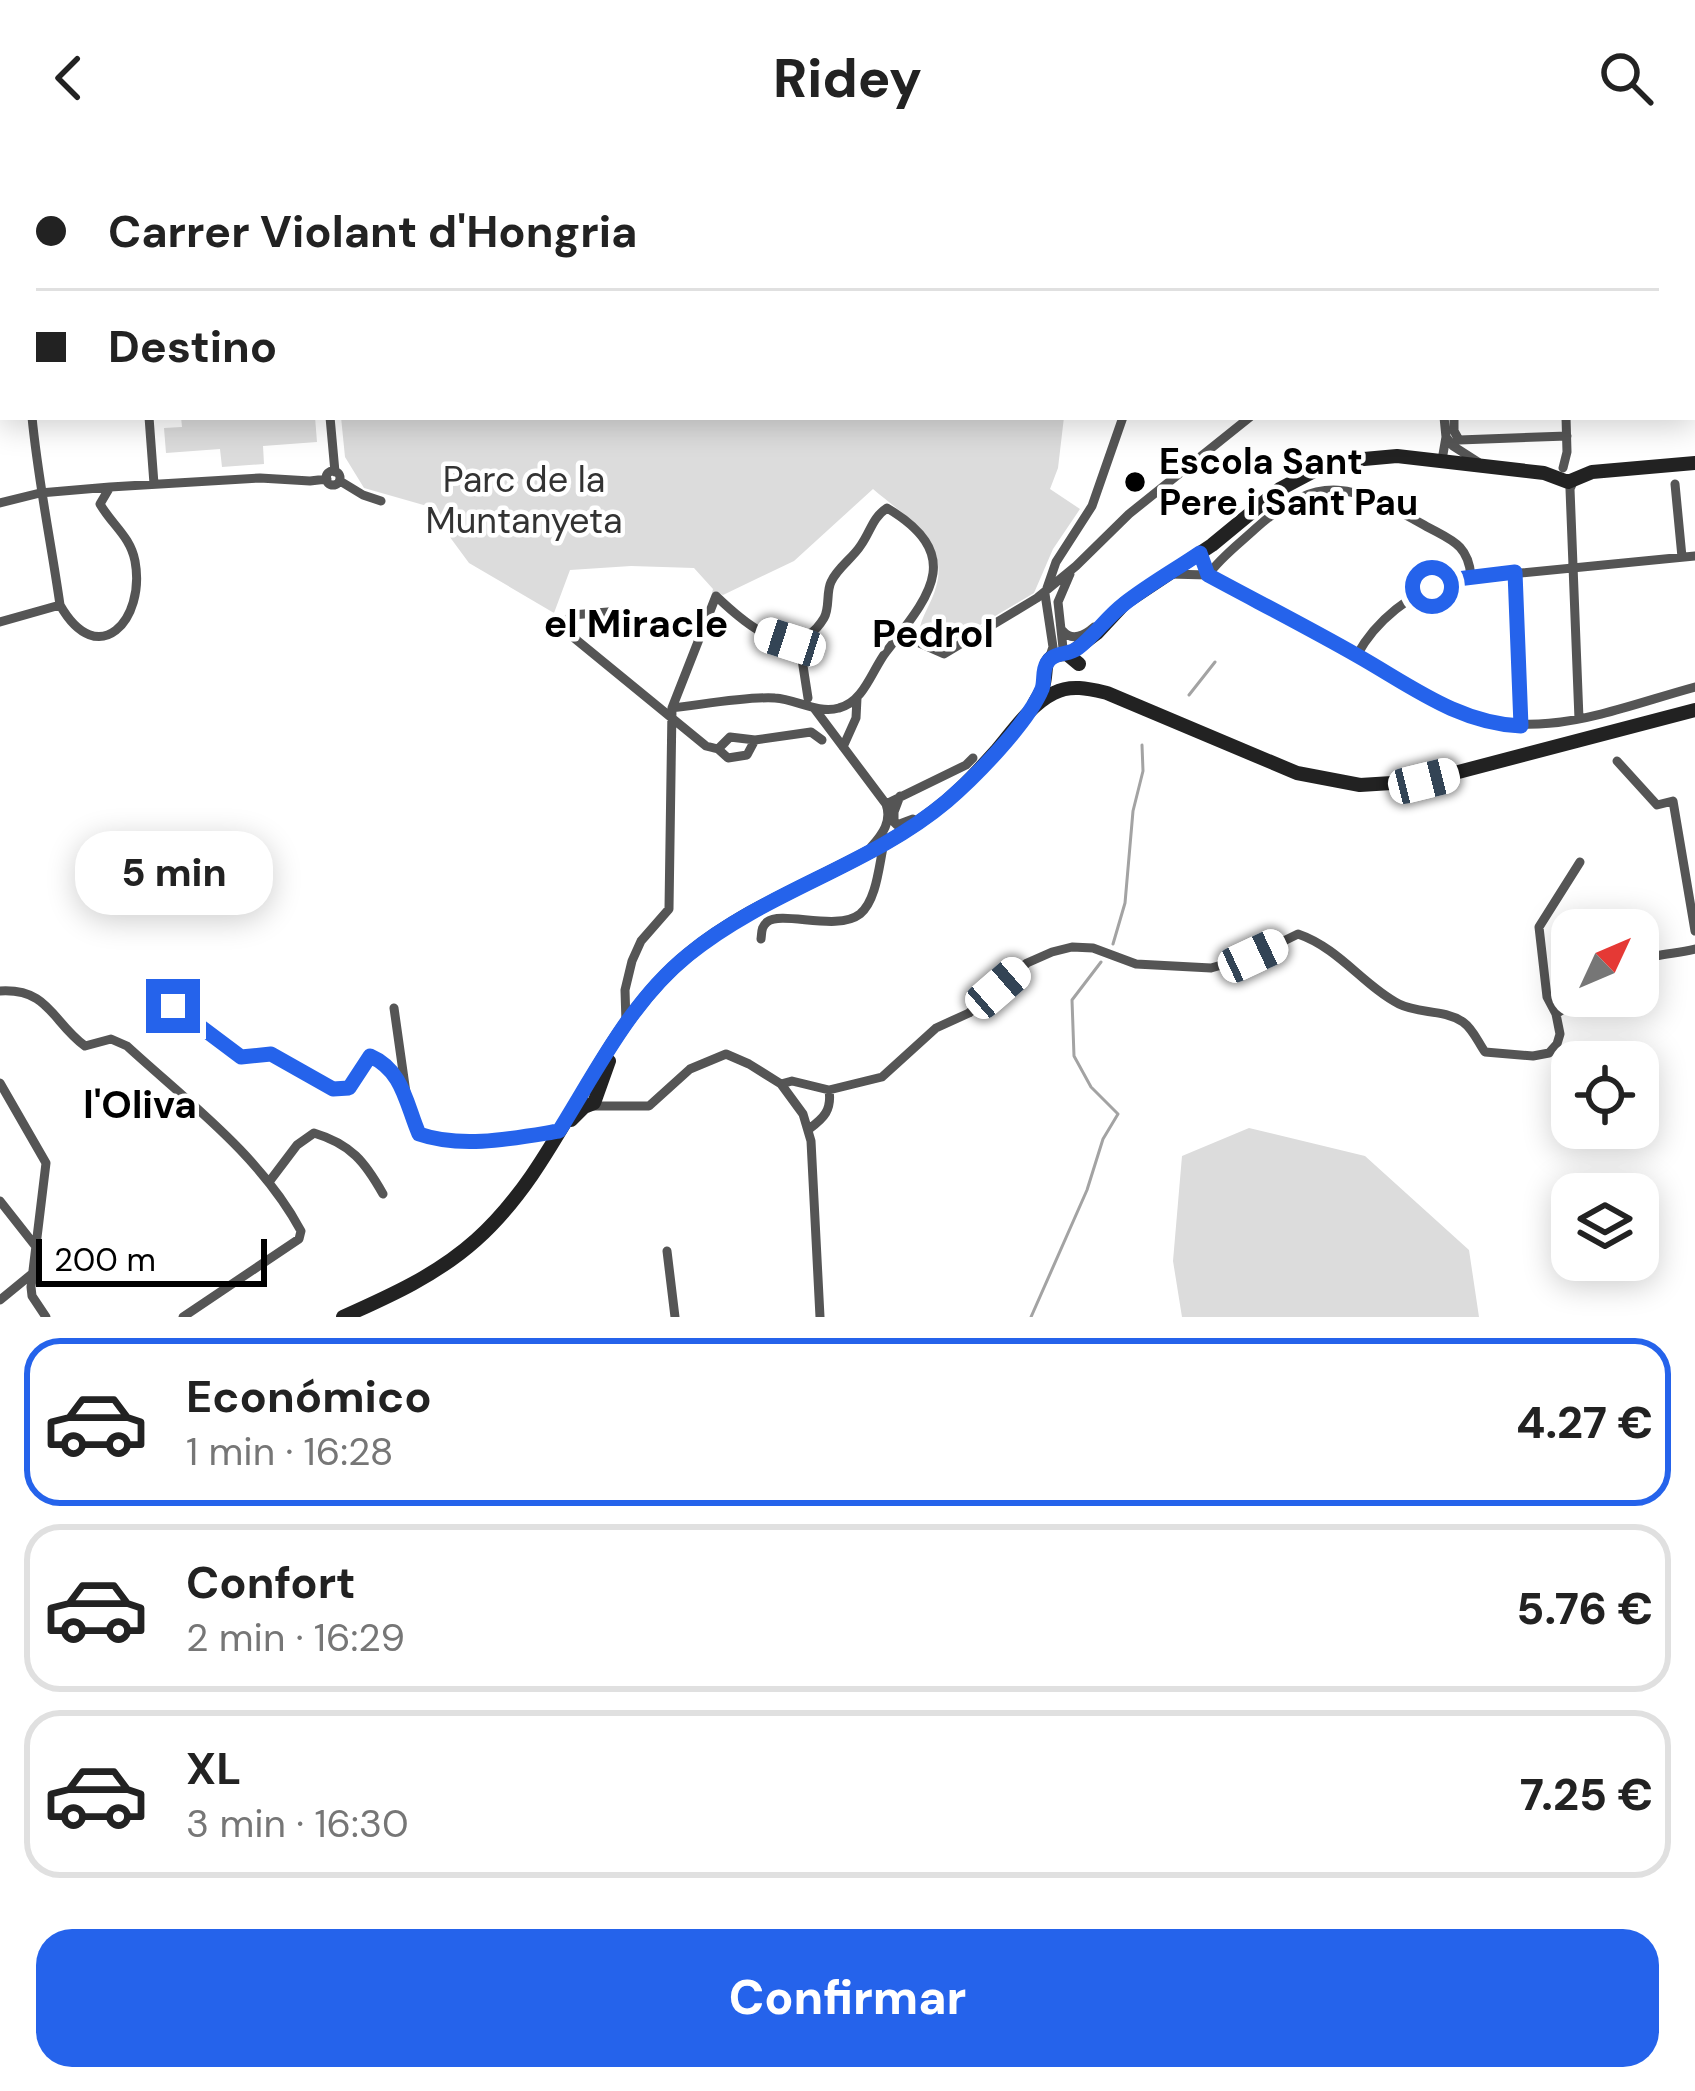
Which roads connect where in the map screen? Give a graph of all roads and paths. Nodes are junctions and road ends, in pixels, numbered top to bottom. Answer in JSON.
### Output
{"nodes":[{"id":1,"x":32,"y":420,"type":"edge"},
{"id":2,"x":149,"y":420,"type":"edge"},
{"id":3,"x":330,"y":420,"type":"edge"},
{"id":4,"x":1122,"y":420,"type":"edge"},
{"id":5,"x":1246,"y":420,"type":"edge"},
{"id":6,"x":1445,"y":420,"type":"edge"},
{"id":7,"x":1454,"y":420,"type":"edge"},
{"id":8,"x":1566,"y":420,"type":"edge"},
{"id":9,"x":1567,"y":436,"type":"junction"},
{"id":10,"x":1449,"y":442,"type":"junction"},
{"id":11,"x":1423,"y":458,"type":"junction"},
{"id":12,"x":1442,"y":460,"type":"junction"},
{"id":13,"x":1695,"y":464,"type":"edge"},
{"id":14,"x":1483,"y":465,"type":"junction"},
{"id":15,"x":1568,"y":474,"type":"junction"},
{"id":16,"x":334,"y":477,"type":"junction"},
{"id":17,"x":154,"y":484,"type":"junction"},
{"id":18,"x":1675,"y":484,"type":"dead end"},
{"id":19,"x":110,"y":487,"type":"junction"},
{"id":20,"x":40,"y":493,"type":"junction"},
{"id":21,"x":381,"y":501,"type":"dead end"},
{"id":22,"x":0,"y":503,"type":"edge"},
{"id":23,"x":1200,"y":553,"type":"junction"},
{"id":24,"x":1695,"y":556,"type":"edge"},
{"id":25,"x":1682,"y":557,"type":"junction"},
{"id":26,"x":1060,"y":560,"type":"junction"},
{"id":27,"x":1076,"y":566,"type":"junction"},
{"id":28,"x":1571,"y":567,"type":"junction"},
{"id":29,"x":1515,"y":572,"type":"junction"},
{"id":30,"x":1169,"y":574,"type":"junction"},
{"id":31,"x":1208,"y":575,"type":"junction"},
{"id":32,"x":1471,"y":576,"type":"junction"},
{"id":33,"x":1051,"y":592,"type":"junction"},
{"id":34,"x":60,"y":605,"type":"junction"},
{"id":35,"x":620,"y":611,"type":"dead end"},
{"id":36,"x":1114,"y":614,"type":"junction"},
{"id":37,"x":0,"y":622,"type":"edge"},
{"id":38,"x":1060,"y":626,"type":"junction"},
{"id":39,"x":902,"y":635,"type":"junction"},
{"id":40,"x":799,"y":640,"type":"junction"},
{"id":41,"x":1357,"y":655,"type":"junction"},
{"id":42,"x":1073,"y":660,"type":"junction"},
{"id":43,"x":1047,"y":667,"type":"junction"},
{"id":44,"x":1695,"y":687,"type":"edge"},
{"id":45,"x":1066,"y":689,"type":"junction"},
{"id":46,"x":1107,"y":693,"type":"junction"},
{"id":47,"x":857,"y":698,"type":"junction"},
{"id":48,"x":811,"y":703,"type":"junction"},
{"id":49,"x":1695,"y":710,"type":"edge"},
{"id":50,"x":671,"y":712,"type":"junction"},
{"id":51,"x":1028,"y":713,"type":"junction"},
{"id":52,"x":1579,"y":719,"type":"junction"},
{"id":53,"x":1521,"y":726,"type":"junction"},
{"id":54,"x":755,"y":740,"type":"junction"},
{"id":55,"x":822,"y":740,"type":"dead end"},
{"id":56,"x":843,"y":747,"type":"junction"},
{"id":57,"x":718,"y":749,"type":"junction"},
{"id":58,"x":973,"y":758,"type":"dead end"},
{"id":59,"x":1617,"y":761,"type":"dead end"},
{"id":60,"x":900,"y":796,"type":"junction"},
{"id":61,"x":949,"y":799,"type":"junction"},
{"id":62,"x":886,"y":804,"type":"junction"},
{"id":63,"x":897,"y":825,"type":"junction"},
{"id":64,"x":884,"y":837,"type":"junction"},
{"id":65,"x":1580,"y":862,"type":"dead end"},
{"id":66,"x":1695,"y":931,"type":"edge"},
{"id":67,"x":761,"y":939,"type":"dead end"},
{"id":68,"x":1695,"y":949,"type":"edge"},
{"id":69,"x":1659,"y":954,"type":"edge"},
{"id":70,"x":626,"y":990,"type":"junction"},
{"id":71,"x":0,"y":992,"type":"edge"},
{"id":72,"x":649,"y":993,"type":"junction"},
{"id":73,"x":1551,"y":1005,"type":"edge"},
{"id":74,"x":173,"y":1006,"type":"dead end"},
{"id":75,"x":631,"y":1006,"type":"junction"},
{"id":76,"x":394,"y":1008,"type":"dead end"},
{"id":77,"x":1557,"y":1017,"type":"edge"},
{"id":78,"x":0,"y":1083,"type":"edge"},
{"id":79,"x":782,"y":1084,"type":"junction"},
{"id":80,"x":404,"y":1087,"type":"junction"},
{"id":81,"x":829,"y":1090,"type":"junction"},
{"id":82,"x":589,"y":1101,"type":"junction"},
{"id":83,"x":809,"y":1130,"type":"junction"},
{"id":84,"x":559,"y":1131,"type":"junction"},
{"id":85,"x":269,"y":1182,"type":"junction"},
{"id":86,"x":383,"y":1194,"type":"dead end"},
{"id":87,"x":0,"y":1201,"type":"edge"},
{"id":88,"x":37,"y":1248,"type":"junction"},
{"id":89,"x":667,"y":1251,"type":"dead end"},
{"id":90,"x":33,"y":1273,"type":"junction"},
{"id":91,"x":0,"y":1300,"type":"edge"},
{"id":92,"x":46,"y":1317,"type":"edge"},
{"id":93,"x":183,"y":1317,"type":"edge"},
{"id":94,"x":343,"y":1317,"type":"edge"},
{"id":95,"x":675,"y":1317,"type":"edge"},
{"id":96,"x":820,"y":1317,"type":"edge"}],
"edges":[{"from":1,"to":20,"type":"street"},
{"from":2,"to":17,"type":"street"},
{"from":3,"to":16,"type":"street"},
{"from":4,"to":26,"type":"street"},
{"from":5,"to":27,"type":"street"},
{"from":6,"to":10,"type":"street"},
{"from":7,"to":9,"type":"street"},
{"from":8,"to":9,"type":"street"},
{"from":9,"to":15,"type":"street"},
{"from":10,"to":11,"type":"street"},
{"from":10,"to":12,"type":"street"},
{"from":10,"to":14,"type":"street"},
{"from":11,"to":12,"type":"main road"},
{"from":11,"to":23,"type":"main road"},
{"from":12,"to":14,"type":"main road"},
{"from":13,"to":15,"type":"main road"},
{"from":14,"to":15,"type":"main road"},
{"from":15,"to":28,"type":"street"},
{"from":16,"to":17,"type":"street"},
{"from":16,"to":21,"type":"street"},
{"from":17,"to":19,"type":"street"},
{"from":18,"to":25,"type":"street"},
{"from":19,"to":20,"type":"street"},
{"from":19,"to":34,"type":"street"},
{"from":20,"to":22,"type":"street"},
{"from":20,"to":34,"type":"street"},
{"from":23,"to":30,"type":"main road"},
{"from":23,"to":31,"type":"street"},
{"from":24,"to":25,"type":"street"},
{"from":25,"to":28,"type":"street"},
{"from":26,"to":27,"type":"street"},
{"from":26,"to":33,"type":"street"},
{"from":27,"to":33,"type":"street"},
{"from":28,"to":29,"type":"street"},
{"from":28,"to":52,"type":"street"},
{"from":29,"to":32,"type":"street"},
{"from":29,"to":53,"type":"street"},
{"from":30,"to":31,"type":"street"},
{"from":30,"to":36,"type":"main road"},
{"from":31,"to":32,"type":"street"},
{"from":31,"to":41,"type":"street"},
{"from":32,"to":41,"type":"street"},
{"from":33,"to":38,"type":"street"},
{"from":33,"to":39,"type":"street"},
{"from":33,"to":43,"type":"street"},
{"from":34,"to":37,"type":"street"},
{"from":35,"to":50,"type":"street"},
{"from":36,"to":38,"type":"street"},
{"from":36,"to":42,"type":"main road"},
{"from":38,"to":42,"type":"street"},
{"from":39,"to":40,"type":"street"},
{"from":39,"to":47,"type":"street"},
{"from":40,"to":48,"type":"street"},
{"from":40,"to":50,"type":"street"},
{"from":41,"to":53,"type":"street"},
{"from":42,"to":43,"type":"main road"},
{"from":42,"to":45,"type":"main road"},
{"from":42,"to":46,"type":"main road"},
{"from":43,"to":45,"type":"main road"},
{"from":43,"to":51,"type":"main road"},
{"from":44,"to":52,"type":"street"},
{"from":45,"to":46,"type":"main road"},
{"from":45,"to":51,"type":"main road"},
{"from":46,"to":49,"type":"main road"},
{"from":47,"to":48,"type":"street"},
{"from":47,"to":56,"type":"street"},
{"from":48,"to":50,"type":"street"},
{"from":48,"to":56,"type":"street"},
{"from":50,"to":57,"type":"street"},
{"from":50,"to":70,"type":"street"},
{"from":51,"to":61,"type":"main road"},
{"from":52,"to":53,"type":"street"},
{"from":54,"to":55,"type":"street"},
{"from":54,"to":57,"type":"street"},
{"from":54,"to":57,"type":"street"},
{"from":56,"to":62,"type":"street"},
{"from":58,"to":60,"type":"street"},
{"from":59,"to":66,"type":"street"},
{"from":60,"to":62,"type":"street"},
{"from":60,"to":63,"type":"street"},
{"from":61,"to":63,"type":"street"},
{"from":61,"to":64,"type":"main road"},
{"from":62,"to":64,"type":"street"},
{"from":63,"to":64,"type":"street"},
{"from":64,"to":67,"type":"street"},
{"from":64,"to":72,"type":"main road"},
{"from":65,"to":73,"type":"street"},
{"from":68,"to":69,"type":"street"},
{"from":70,"to":72,"type":"street"},
{"from":70,"to":75,"type":"street"},
{"from":71,"to":85,"type":"street"},
{"from":72,"to":75,"type":"main road"},
{"from":74,"to":80,"type":"street"},
{"from":75,"to":82,"type":"main road"},
{"from":76,"to":80,"type":"street"},
{"from":77,"to":81,"type":"street"},
{"from":78,"to":88,"type":"street"},
{"from":79,"to":81,"type":"street"},
{"from":79,"to":82,"type":"street"},
{"from":79,"to":83,"type":"street"},
{"from":80,"to":84,"type":"street"},
{"from":81,"to":83,"type":"street"},
{"from":82,"to":84,"type":"main road"},
{"from":83,"to":96,"type":"street"},
{"from":84,"to":94,"type":"main road"},
{"from":85,"to":86,"type":"street"},
{"from":85,"to":93,"type":"street"},
{"from":87,"to":88,"type":"street"},
{"from":88,"to":90,"type":"street"},
{"from":89,"to":95,"type":"street"},
{"from":90,"to":91,"type":"street"},
{"from":90,"to":92,"type":"street"}]}
